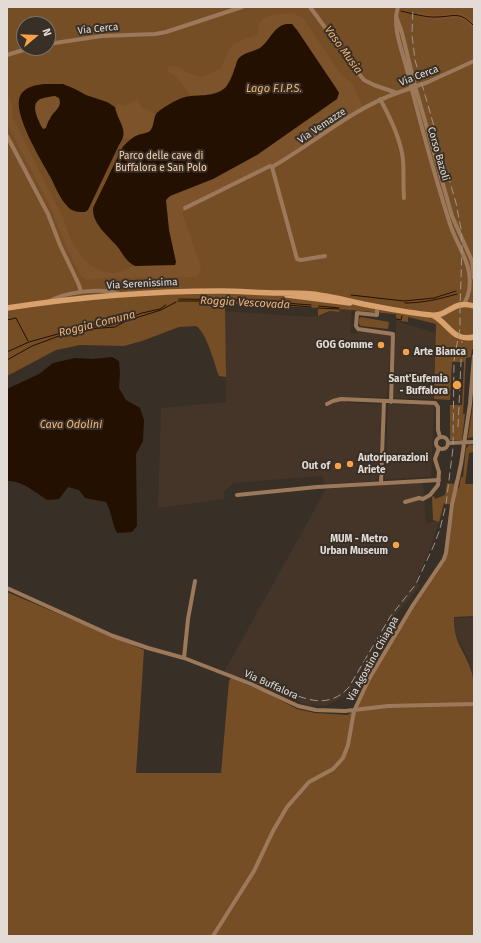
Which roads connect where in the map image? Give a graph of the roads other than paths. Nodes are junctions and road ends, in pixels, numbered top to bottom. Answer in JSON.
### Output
{"nodes":[{"id":1,"x":242,"y":7,"type":"edge"},
{"id":2,"x":310,"y":7,"type":"edge"},
{"id":3,"x":397,"y":11,"type":"edge"},
{"id":4,"x":56,"y":43,"type":"edge"},
{"id":5,"x":474,"y":61,"type":"edge"},
{"id":6,"x":413,"y":87,"type":"junction"},
{"id":7,"x":397,"y":93,"type":"junction"},
{"id":8,"x":380,"y":99,"type":"junction"},
{"id":9,"x":7,"y":136,"type":"edge"},
{"id":10,"x":272,"y":167,"type":"junction"},
{"id":11,"x":404,"y":198,"type":"dead end"},
{"id":12,"x":185,"y":208,"type":"dead end"},
{"id":13,"x":325,"y":256,"type":"dead end"},
{"id":14,"x":474,"y":278,"type":"edge"},
{"id":15,"x":81,"y":292,"type":"junction"},
{"id":16,"x":279,"y":293,"type":"junction"},
{"id":17,"x":120,"y":294,"type":"junction"},
{"id":18,"x":336,"y":297,"type":"junction"},
{"id":19,"x":314,"y":300,"type":"junction"},
{"id":20,"x":48,"y":302,"type":"junction"},
{"id":21,"x":361,"y":303,"type":"junction"},
{"id":22,"x":464,"y":304,"type":"junction"},
{"id":23,"x":377,"y":306,"type":"junction"},
{"id":24,"x":474,"y":306,"type":"edge"},
{"id":25,"x":7,"y":308,"type":"edge"},
{"id":26,"x":447,"y":312,"type":"junction"},
{"id":27,"x":433,"y":315,"type":"junction"},
{"id":28,"x":445,"y":324,"type":"junction"},
{"id":29,"x":473,"y":339,"type":"edge"},
{"id":30,"x":474,"y":356,"type":"edge"},
{"id":31,"x":384,"y":401,"type":"junction"},
{"id":32,"x":391,"y":402,"type":"junction"},
{"id":33,"x":327,"y":404,"type":"dead end"},
{"id":34,"x":440,"y":437,"type":"junction"},
{"id":35,"x":464,"y":442,"type":"junction"},
{"id":36,"x":474,"y":442,"type":"edge"},
{"id":37,"x":448,"y":443,"type":"junction"},
{"id":38,"x":439,"y":448,"type":"junction"},
{"id":39,"x":439,"y":480,"type":"junction"},
{"id":40,"x":381,"y":483,"type":"junction"},
{"id":41,"x":237,"y":495,"type":"dead end"},
{"id":42,"x":405,"y":502,"type":"dead end"},
{"id":43,"x":195,"y":581,"type":"dead end"},
{"id":44,"x":7,"y":588,"type":"edge"},
{"id":45,"x":71,"y":610,"type":"dead end"},
{"id":46,"x":68,"y":616,"type":"junction"},
{"id":47,"x":184,"y":658,"type":"junction"},
{"id":48,"x":474,"y":704,"type":"edge"},
{"id":49,"x":354,"y":711,"type":"junction"},
{"id":50,"x":213,"y":936,"type":"edge"}],
"edges":[{"from":1,"to":4,"type":"street","name":"Via Cerca"},
{"from":2,"to":7,"type":"street","name":"Via Cerca"},
{"from":3,"to":6,"type":"street","name":"Corso Bazoli"},
{"from":5,"to":6,"type":"street","name":"Via Cerca"},
{"from":6,"to":7,"type":"street","name":"Via Cerca"},
{"from":6,"to":14,"type":"street","name":"Corso Bazoli"},
{"from":6,"to":22,"type":"street","name":"Corso Bazoli"},
{"from":7,"to":8,"type":"street","name":"Via Vemazze"},
{"from":8,"to":10,"type":"street","name":"Via Vemazze"},
{"from":8,"to":11,"type":"street"},
{"from":9,"to":15,"type":"street"},
{"from":10,"to":12,"type":"street","name":"Via Vemazze"},
{"from":10,"to":13,"type":"street"},
{"from":15,"to":17,"type":"street"},
{"from":15,"to":20,"type":"street"},
{"from":16,"to":17,"type":"main road","name":"Via Serenissima"},
{"from":16,"to":18,"type":"main road","name":"Via Serenissima"},
{"from":16,"to":19,"type":"main road","name":"Via Serenissima"},
{"from":17,"to":20,"type":"main road","name":"Via Serenissima"},
{"from":18,"to":19,"type":"main road"},
{"from":18,"to":21,"type":"main road","name":"Via Serenissima"},
{"from":19,"to":21,"type":"main road","name":"Via Serenissima"},
{"from":20,"to":25,"type":"main road","name":"Via Serenissima"},
{"from":21,"to":23,"type":"main road","name":"Via Serenissima"},
{"from":22,"to":24,"type":"main road"},
{"from":22,"to":26,"type":"main road","name":"Via Serenissima"},
{"from":23,"to":27,"type":"main road","name":"Via Serenissima"},
{"from":23,"to":32,"type":"street"},
{"from":26,"to":27,"type":"main road","name":"Via Serenissima"},
{"from":26,"to":28,"type":"main road"},
{"from":27,"to":28,"type":"main road","name":"Via Serenissima"},
{"from":28,"to":29,"type":"main road","name":"Via Serenissima"},
{"from":30,"to":35,"type":"street","name":"Via Agostino Chiappa"},
{"from":31,"to":32,"type":"street"},
{"from":31,"to":33,"type":"street"},
{"from":31,"to":40,"type":"street"},
{"from":32,"to":34,"type":"street"},
{"from":34,"to":37,"type":"street"},
{"from":34,"to":38,"type":"street"},
{"from":35,"to":36,"type":"street"},
{"from":35,"to":37,"type":"street"},
{"from":35,"to":49,"type":"street","name":"Via Agostino Chiappa"},
{"from":37,"to":38,"type":"street"},
{"from":38,"to":39,"type":"street"},
{"from":39,"to":40,"type":"street"},
{"from":39,"to":42,"type":"street"},
{"from":40,"to":41,"type":"street"},
{"from":43,"to":47,"type":"street"},
{"from":44,"to":46,"type":"street","name":"Via Buffalora"},
{"from":45,"to":46,"type":"street"},
{"from":46,"to":47,"type":"street","name":"Via Buffalora"},
{"from":47,"to":49,"type":"street","name":"Via Buffalora"},
{"from":48,"to":49,"type":"street","name":"Via Buffalora"},
{"from":49,"to":50,"type":"street","name":"Via Agostino Chiappa"}]}
